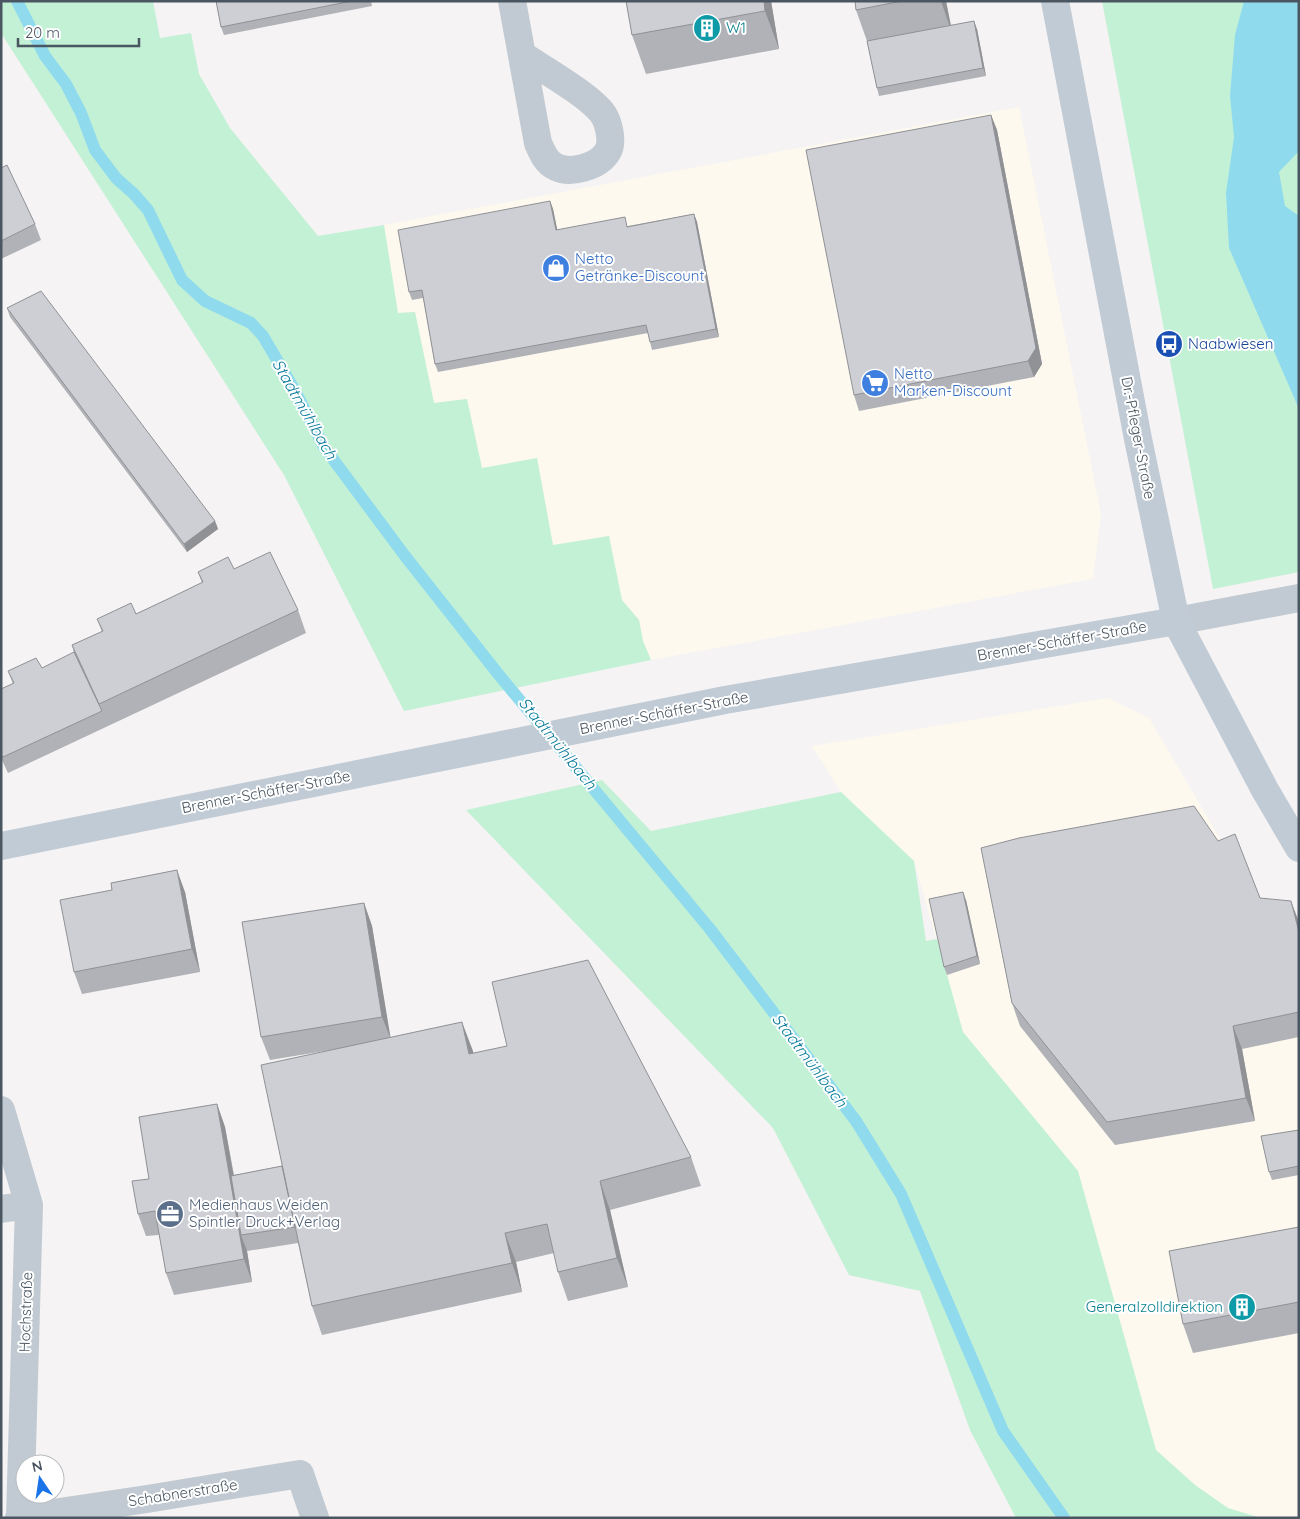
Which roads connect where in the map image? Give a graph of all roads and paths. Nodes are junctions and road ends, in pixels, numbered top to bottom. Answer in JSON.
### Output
{"nodes":[{"id":1,"x":512,"y":1,"type":"edge"},
{"id":2,"x":1055,"y":1,"type":"edge"},
{"id":3,"x":522,"y":55,"type":"dead end"},
{"id":4,"x":1299,"y":598,"type":"edge"},
{"id":5,"x":1176,"y":621,"type":"junction"},
{"id":6,"x":1,"y":846,"type":"edge"},
{"id":7,"x":1299,"y":848,"type":"edge"},
{"id":8,"x":1,"y":1110,"type":"edge"},
{"id":9,"x":29,"y":1205,"type":"junction"},
{"id":10,"x":1,"y":1209,"type":"edge"},
{"id":11,"x":20,"y":1518,"type":"edge"},
{"id":12,"x":315,"y":1518,"type":"edge"}],
"edges":[{"from":1,"to":3,"type":"street"},
{"from":2,"to":5,"type":"main road","name":"Dr.-Pfleger-Straße"},
{"from":4,"to":5,"type":"street","name":"Brenner-Schäffer-Straße"},
{"from":5,"to":6,"type":"main road","name":"Brenner-Schäffer-Straße"},
{"from":5,"to":7,"type":"main road","name":"Dr.-Pfleger-Straße"},
{"from":8,"to":9,"type":"street","name":"Hochstraße"},
{"from":9,"to":10,"type":"street"},
{"from":9,"to":11,"type":"street","name":"Hochstraße"},
{"from":11,"to":12,"type":"street","name":"Schabnerstraße"}]}
